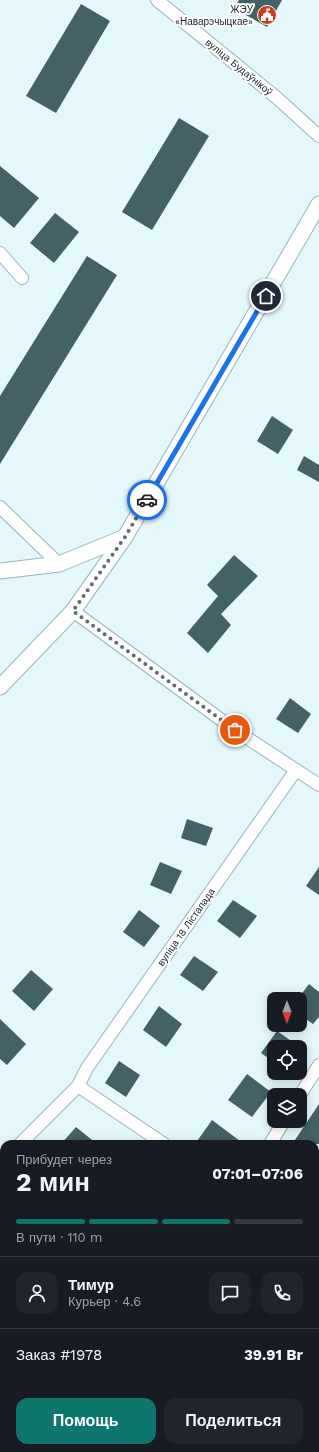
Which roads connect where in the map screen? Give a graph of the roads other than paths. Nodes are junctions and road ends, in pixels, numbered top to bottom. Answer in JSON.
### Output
{"nodes":[{"id":1,"x":157,"y":0,"type":"edge"},
{"id":2,"x":319,"y":136,"type":"edge"},
{"id":3,"x":319,"y":204,"type":"edge"},
{"id":4,"x":0,"y":253,"type":"edge"},
{"id":5,"x":22,"y":278,"type":"dead end"},
{"id":6,"x":0,"y":507,"type":"edge"},
{"id":7,"x":125,"y":537,"type":"junction"},
{"id":8,"x":59,"y":564,"type":"junction"},
{"id":9,"x":0,"y":570,"type":"edge"},
{"id":10,"x":73,"y":611,"type":"junction"},
{"id":11,"x":0,"y":687,"type":"edge"},
{"id":12,"x":296,"y":770,"type":"junction"},
{"id":13,"x":319,"y":784,"type":"edge"},
{"id":14,"x":319,"y":1065,"type":"edge"},
{"id":15,"x":78,"y":1086,"type":"junction"},
{"id":16,"x":304,"y":1088,"type":"edge"},
{"id":17,"x":280,"y":1128,"type":"edge"},
{"id":18,"x":24,"y":1140,"type":"edge"},
{"id":19,"x":158,"y":1140,"type":"edge"},
{"id":20,"x":272,"y":1140,"type":"edge"}],
"edges":[{"from":1,"to":2,"type":"street","name":"вуліца Будаўнікоў"},
{"from":3,"to":7,"type":"street"},
{"from":4,"to":5,"type":"street"},
{"from":6,"to":8,"type":"street"},
{"from":7,"to":8,"type":"street"},
{"from":7,"to":10,"type":"street"},
{"from":8,"to":9,"type":"street"},
{"from":10,"to":11,"type":"street"},
{"from":10,"to":12,"type":"street"},
{"from":12,"to":13,"type":"street"},
{"from":12,"to":15,"type":"street","name":"вуліца 18 Лістапада"},
{"from":14,"to":16,"type":"street"},
{"from":15,"to":18,"type":"street","name":"вуліца 18 Лістапада"},
{"from":15,"to":19,"type":"street"},
{"from":17,"to":20,"type":"street"}]}
